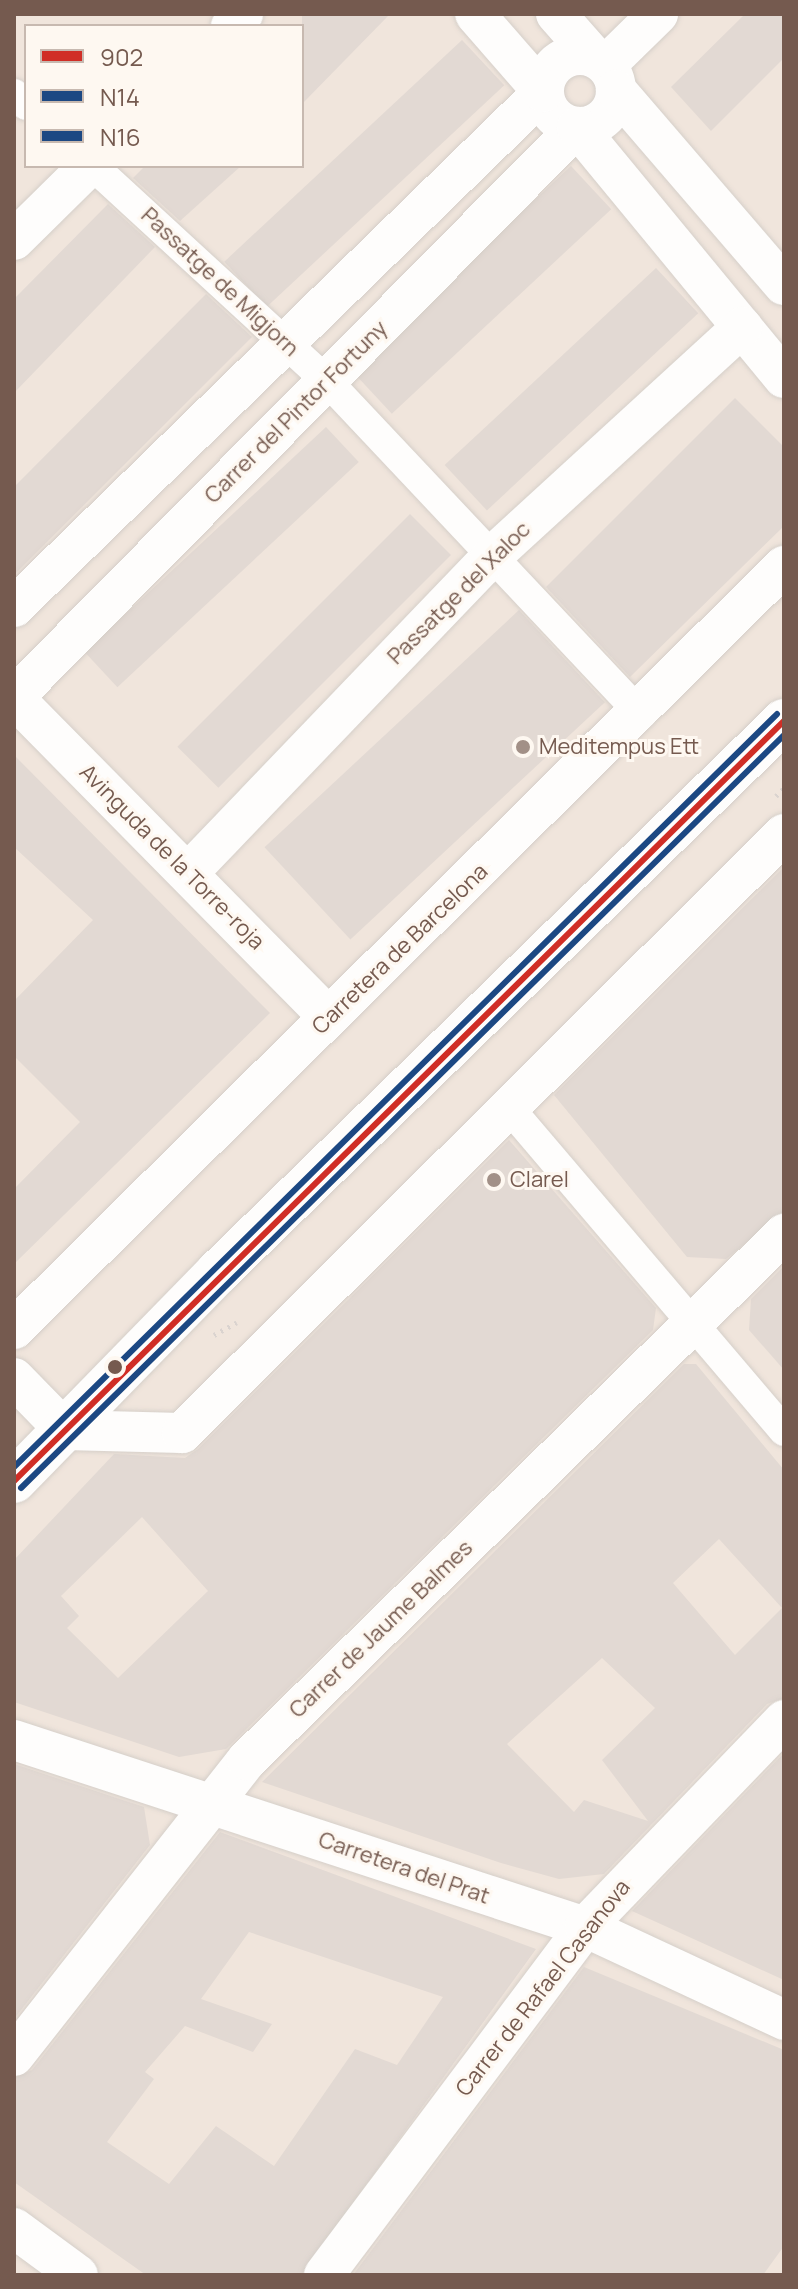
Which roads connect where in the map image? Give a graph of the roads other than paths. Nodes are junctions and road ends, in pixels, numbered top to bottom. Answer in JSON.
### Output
{"nodes":[{"id":1,"x":475,"y":14,"type":"edge"},
{"id":2,"x":556,"y":14,"type":"edge"},
{"id":3,"x":658,"y":14,"type":"edge"},
{"id":4,"x":605,"y":71,"type":"junction"},
{"id":5,"x":543,"y":92,"type":"junction"},
{"id":6,"x":577,"y":127,"type":"junction"},
{"id":7,"x":89,"y":168,"type":"edge"},
{"id":8,"x":93,"y":168,"type":"edge"},
{"id":9,"x":14,"y":240,"type":"edge"},
{"id":10,"x":784,"y":285,"type":"edge"},
{"id":11,"x":742,"y":327,"type":"junction"},
{"id":12,"x":282,"y":339,"type":"junction"},
{"id":13,"x":784,"y":378,"type":"edge"},
{"id":14,"x":327,"y":381,"type":"junction"},
{"id":15,"x":490,"y":558,"type":"junction"},
{"id":16,"x":784,"y":566,"type":"edge"},
{"id":17,"x":14,"y":607,"type":"edge"},
{"id":18,"x":14,"y":697,"type":"edge"},
{"id":19,"x":641,"y":714,"type":"junction"},
{"id":20,"x":784,"y":721,"type":"edge"},
{"id":21,"x":784,"y":834,"type":"edge"},
{"id":22,"x":189,"y":872,"type":"junction"},
{"id":23,"x":329,"y":1017,"type":"junction"},
{"id":24,"x":519,"y":1120,"type":"junction"},
{"id":25,"x":784,"y":1234,"type":"edge"},
{"id":26,"x":14,"y":1329,"type":"edge"},
{"id":27,"x":706,"y":1333,"type":"junction"},
{"id":28,"x":14,"y":1378,"type":"edge"},
{"id":29,"x":65,"y":1430,"type":"junction"},
{"id":30,"x":784,"y":1431,"type":"edge"},
{"id":31,"x":14,"y":1481,"type":"edge"},
{"id":32,"x":784,"y":1720,"type":"edge"},
{"id":33,"x":14,"y":1740,"type":"edge"},
{"id":34,"x":210,"y":1804,"type":"junction"},
{"id":35,"x":585,"y":1927,"type":"junction"},
{"id":36,"x":784,"y":2020,"type":"edge"},
{"id":37,"x":14,"y":2056,"type":"edge"},
{"id":38,"x":14,"y":2228,"type":"edge"},
{"id":39,"x":78,"y":2275,"type":"edge"},
{"id":40,"x":324,"y":2275,"type":"edge"}],
"edges":[{"from":1,"to":5,"type":"street"},
{"from":2,"to":4,"type":"street"},
{"from":3,"to":4,"type":"street"},
{"from":4,"to":5,"type":"street"},
{"from":4,"to":6,"type":"street"},
{"from":4,"to":10,"type":"street"},
{"from":5,"to":6,"type":"street"},
{"from":5,"to":12,"type":"street"},
{"from":6,"to":11,"type":"street"},
{"from":6,"to":14,"type":"street","name":"Carrer del Pintor Fortuny"},
{"from":7,"to":9,"type":"street"},
{"from":8,"to":12,"type":"street","name":"Passatge de Migjorn"},
{"from":11,"to":13,"type":"street"},
{"from":11,"to":15,"type":"street","name":"Passatge del Xaloc"},
{"from":12,"to":14,"type":"street","name":"Passatge de Migjorn"},
{"from":12,"to":17,"type":"street"},
{"from":14,"to":15,"type":"street","name":"Passatge de Migjorn"},
{"from":14,"to":18,"type":"street","name":"Carrer del Pintor Fortuny"},
{"from":15,"to":19,"type":"street","name":"Passatge de Migjorn"},
{"from":15,"to":22,"type":"street","name":"Passatge del Xaloc"},
{"from":16,"to":19,"type":"street","name":"Carretera de Barcelona"},
{"from":18,"to":22,"type":"street","name":"Avinguda de la Torre-roja"},
{"from":19,"to":23,"type":"street","name":"Carretera de Barcelona"},
{"from":20,"to":29,"type":"street"},
{"from":21,"to":24,"type":"street"},
{"from":22,"to":23,"type":"street","name":"Avinguda de la Torre-roja"},
{"from":23,"to":26,"type":"street","name":"Carretera de Barcelona"},
{"from":24,"to":27,"type":"street"},
{"from":24,"to":29,"type":"street"},
{"from":25,"to":27,"type":"street","name":"Carrer de Jaume Balmes"},
{"from":27,"to":30,"type":"street"},
{"from":27,"to":34,"type":"street","name":"Carrer de Jaume Balmes"},
{"from":28,"to":29,"type":"street"},
{"from":29,"to":31,"type":"street"},
{"from":32,"to":35,"type":"street","name":"Carrer de Rafael Casanova"},
{"from":33,"to":34,"type":"street","name":"Carretera del Prat"},
{"from":34,"to":35,"type":"street","name":"Carretera del Prat"},
{"from":34,"to":37,"type":"street","name":"Carrer de Jaume Balmes"},
{"from":35,"to":36,"type":"street","name":"Carretera del Prat"},
{"from":35,"to":40,"type":"street","name":"Carrer de Rafael Casanova"},
{"from":38,"to":39,"type":"street"}]}
